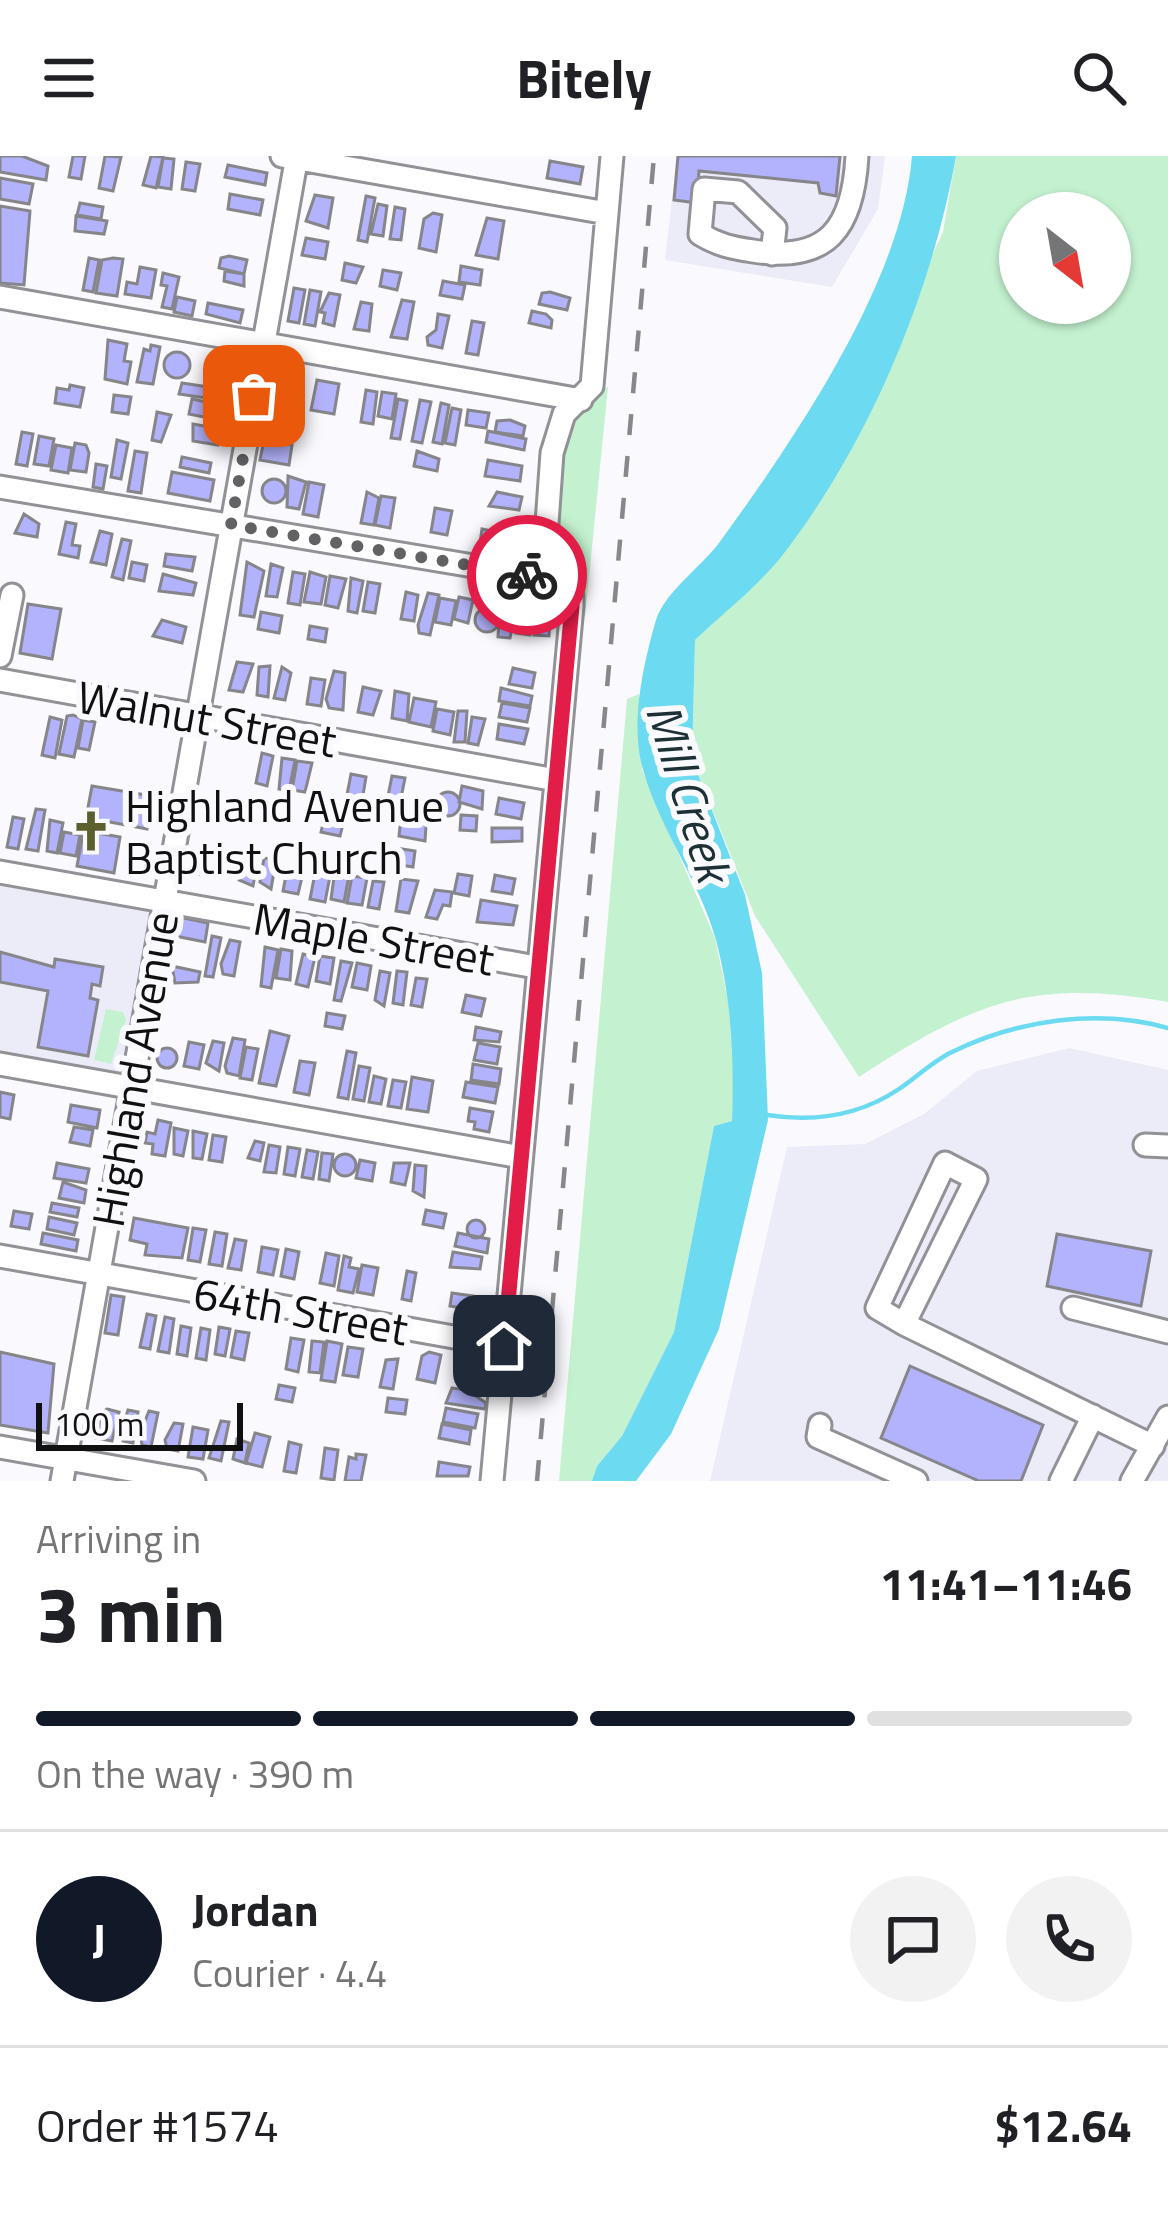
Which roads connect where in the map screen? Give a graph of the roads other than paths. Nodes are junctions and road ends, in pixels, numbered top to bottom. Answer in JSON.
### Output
{"nodes":[{"id":1,"x":612,"y":156,"type":"edge"},
{"id":2,"x":857,"y":156,"type":"edge"},
{"id":3,"x":292,"y":157,"type":"edge"},
{"id":4,"x":607,"y":213,"type":"junction"},
{"id":5,"x":772,"y":254,"type":"dead end"},
{"id":6,"x":0,"y":297,"type":"edge"},
{"id":7,"x":263,"y":344,"type":"junction"},
{"id":8,"x":580,"y":400,"type":"junction"},
{"id":9,"x":0,"y":487,"type":"edge"},
{"id":10,"x":231,"y":525,"type":"junction"},
{"id":11,"x":562,"y":581,"type":"junction"},
{"id":12,"x":11,"y":595,"type":"dead end"},
{"id":13,"x":0,"y":656,"type":"edge"},
{"id":14,"x":0,"y":680,"type":"edge"},
{"id":15,"x":198,"y":716,"type":"junction"},
{"id":16,"x":556,"y":780,"type":"junction"},
{"id":17,"x":0,"y":872,"type":"edge"},
{"id":18,"x":164,"y":900,"type":"junction"},
{"id":19,"x":536,"y":967,"type":"junction"},
{"id":20,"x":0,"y":1064,"type":"edge"},
{"id":21,"x":131,"y":1087,"type":"junction"},
{"id":22,"x":1144,"y":1145,"type":"dead end"},
{"id":23,"x":1168,"y":1146,"type":"edge"},
{"id":24,"x":520,"y":1157,"type":"junction"},
{"id":25,"x":0,"y":1256,"type":"edge"},
{"id":26,"x":99,"y":1274,"type":"junction"},
{"id":27,"x":1073,"y":1308,"type":"dead end"},
{"id":28,"x":904,"y":1324,"type":"junction"},
{"id":29,"x":1168,"y":1332,"type":"edge"},
{"id":30,"x":504,"y":1346,"type":"junction"},
{"id":31,"x":1094,"y":1416,"type":"junction"},
{"id":32,"x":1168,"y":1418,"type":"edge"},
{"id":33,"x":820,"y":1425,"type":"dead end"},
{"id":34,"x":1154,"y":1446,"type":"junction"},
{"id":35,"x":0,"y":1447,"type":"edge"},
{"id":36,"x":64,"y":1470,"type":"edge"},
{"id":37,"x":194,"y":1481,"type":"edge"},
{"id":38,"x":492,"y":1481,"type":"edge"},
{"id":39,"x":916,"y":1481,"type":"edge"},
{"id":40,"x":1061,"y":1481,"type":"edge"},
{"id":41,"x":1132,"y":1481,"type":"edge"}],
"edges":[{"from":1,"to":4,"type":"street"},
{"from":2,"to":5,"type":"street"},
{"from":3,"to":4,"type":"street"},
{"from":3,"to":7,"type":"street","name":"Highland Avenue"},
{"from":4,"to":8,"type":"street"},
{"from":6,"to":7,"type":"street"},
{"from":7,"to":8,"type":"street"},
{"from":7,"to":10,"type":"street","name":"Highland Avenue"},
{"from":8,"to":11,"type":"street"},
{"from":9,"to":10,"type":"street"},
{"from":10,"to":11,"type":"street"},
{"from":10,"to":15,"type":"street","name":"Highland Avenue"},
{"from":11,"to":16,"type":"street"},
{"from":12,"to":13,"type":"street"},
{"from":14,"to":15,"type":"street","name":"Walnut Street"},
{"from":15,"to":16,"type":"street","name":"Walnut Street"},
{"from":15,"to":18,"type":"street","name":"Highland Avenue"},
{"from":16,"to":19,"type":"street"},
{"from":17,"to":18,"type":"street","name":"Maple Street"},
{"from":18,"to":19,"type":"street","name":"Maple Street"},
{"from":18,"to":21,"type":"street","name":"Highland Avenue"},
{"from":19,"to":24,"type":"street"},
{"from":20,"to":21,"type":"street"},
{"from":21,"to":24,"type":"street"},
{"from":21,"to":26,"type":"street","name":"Highland Avenue"},
{"from":22,"to":23,"type":"street"},
{"from":24,"to":30,"type":"street"},
{"from":25,"to":26,"type":"street","name":"64th Street"},
{"from":26,"to":30,"type":"street","name":"64th Street"},
{"from":26,"to":36,"type":"street","name":"Highland Avenue"},
{"from":27,"to":29,"type":"street"},
{"from":28,"to":28,"type":"street"},
{"from":28,"to":31,"type":"street"},
{"from":30,"to":38,"type":"street"},
{"from":31,"to":34,"type":"street"},
{"from":31,"to":40,"type":"street"},
{"from":32,"to":34,"type":"street"},
{"from":33,"to":39,"type":"street"},
{"from":34,"to":41,"type":"street"},
{"from":35,"to":36,"type":"street"},
{"from":36,"to":37,"type":"street"}]}
